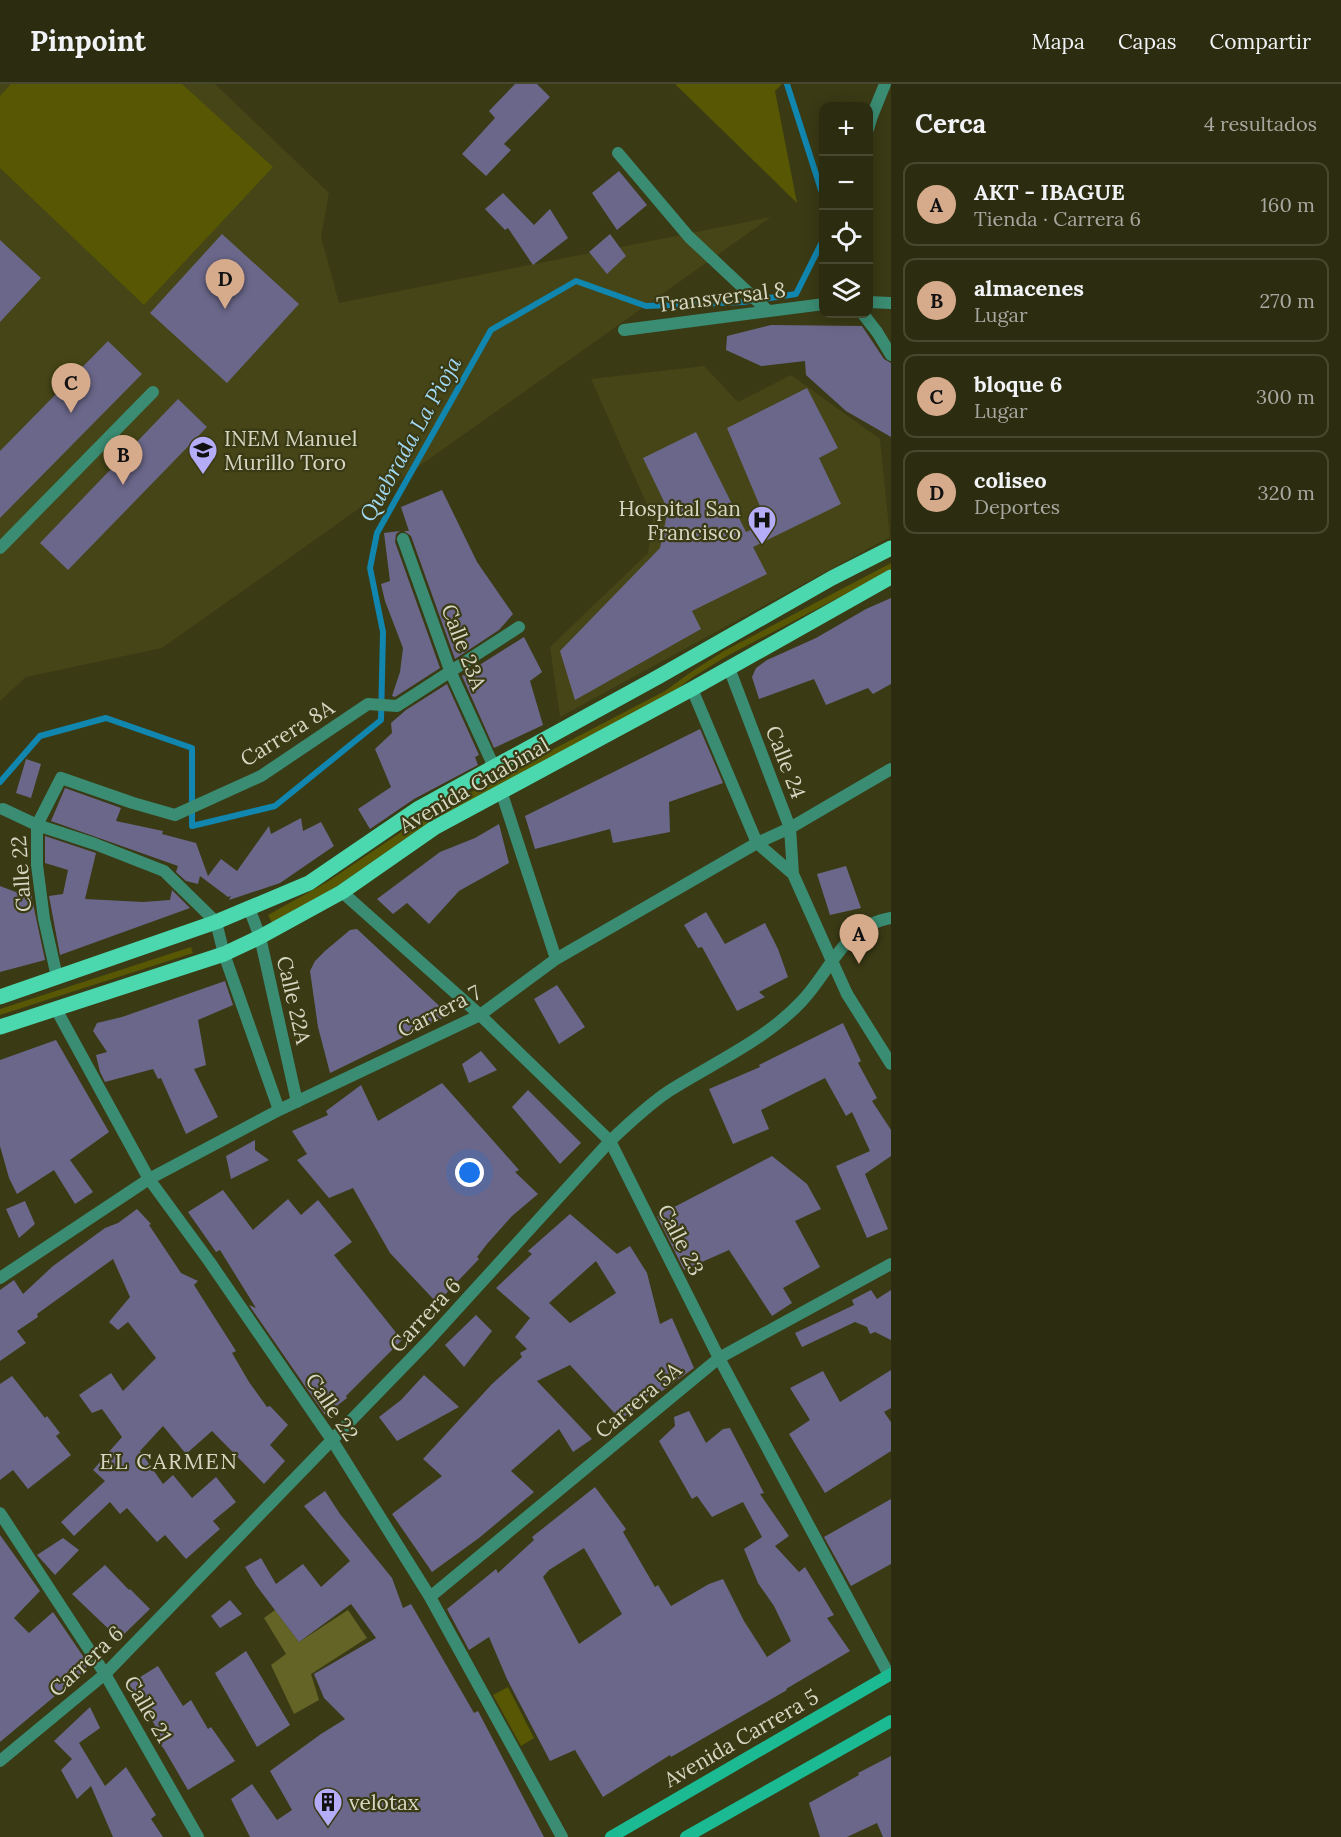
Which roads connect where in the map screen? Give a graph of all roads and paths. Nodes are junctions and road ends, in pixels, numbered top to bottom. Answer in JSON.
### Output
{"nodes":[{"id":1,"x":885,"y":84,"type":"edge"},
{"id":2,"x":873,"y":114,"type":"edge"},
{"id":3,"x":618,"y":153,"type":"dead end"},
{"id":4,"x":873,"y":302,"type":"edge"},
{"id":5,"x":891,"y":303,"type":"edge"},
{"id":6,"x":819,"y":305,"type":"edge"},
{"id":7,"x":767,"y":310,"type":"junction"},
{"id":8,"x":866,"y":318,"type":"edge"},
{"id":9,"x":624,"y":330,"type":"dead end"},
{"id":10,"x":891,"y":355,"type":"edge"},
{"id":11,"x":153,"y":392,"type":"dead end"},
{"id":12,"x":403,"y":539,"type":"dead end"},
{"id":13,"x":0,"y":548,"type":"edge"},
{"id":14,"x":891,"y":548,"type":"edge"},
{"id":15,"x":891,"y":578,"type":"edge"},
{"id":16,"x":519,"y":627,"type":"dead end"},
{"id":17,"x":729,"y":668,"type":"junction"},
{"id":18,"x":451,"y":673,"type":"junction"},
{"id":19,"x":692,"y":689,"type":"junction"},
{"id":20,"x":494,"y":767,"type":"junction"},
{"id":21,"x":891,"y":769,"type":"edge"},
{"id":22,"x":61,"y":778,"type":"joint"},
{"id":23,"x":501,"y":791,"type":"junction"},
{"id":24,"x":3,"y":809,"type":"dead end"},
{"id":25,"x":37,"y":825,"type":"junction"},
{"id":26,"x":790,"y":828,"type":"junction"},
{"id":27,"x":757,"y":843,"type":"junction"},
{"id":28,"x":793,"y":874,"type":"junction"},
{"id":29,"x":342,"y":892,"type":"junction"},
{"id":30,"x":249,"y":908,"type":"junction"},
{"id":31,"x":891,"y":918,"type":"edge"},
{"id":32,"x":216,"y":922,"type":"junction"},
{"id":33,"x":260,"y":937,"type":"junction"},
{"id":34,"x":225,"y":954,"type":"junction"},
{"id":35,"x":556,"y":959,"type":"junction"},
{"id":36,"x":832,"y":961,"type":"junction"},
{"id":37,"x":57,"y":975,"type":"junction"},
{"id":38,"x":0,"y":997,"type":"edge"},
{"id":39,"x":56,"y":1009,"type":"junction"},
{"id":40,"x":480,"y":1015,"type":"junction"},
{"id":41,"x":0,"y":1027,"type":"edge"},
{"id":42,"x":891,"y":1064,"type":"edge"},
{"id":43,"x":297,"y":1102,"type":"junction"},
{"id":44,"x":279,"y":1110,"type":"junction"},
{"id":45,"x":610,"y":1142,"type":"junction"},
{"id":46,"x":149,"y":1179,"type":"junction"},
{"id":47,"x":891,"y":1264,"type":"edge"},
{"id":48,"x":0,"y":1278,"type":"edge"},
{"id":49,"x":719,"y":1358,"type":"junction"},
{"id":50,"x":332,"y":1440,"type":"junction"},
{"id":51,"x":0,"y":1513,"type":"edge"},
{"id":52,"x":430,"y":1598,"type":"junction"},
{"id":53,"x":105,"y":1674,"type":"junction"},
{"id":54,"x":890,"y":1675,"type":"edge"},
{"id":55,"x":891,"y":1721,"type":"edge"},
{"id":56,"x":0,"y":1761,"type":"edge"},
{"id":57,"x":198,"y":1837,"type":"edge"},
{"id":58,"x":562,"y":1837,"type":"edge"},
{"id":59,"x":611,"y":1837,"type":"edge"},
{"id":60,"x":686,"y":1837,"type":"edge"}],
"edges":[{"from":1,"to":2,"type":"street"},
{"from":3,"to":7,"type":"street"},
{"from":4,"to":5,"type":"street"},
{"from":6,"to":7,"type":"street","name":"Transversal 8"},
{"from":7,"to":9,"type":"street","name":"Transversal 8"},
{"from":8,"to":10,"type":"street"},
{"from":11,"to":13,"type":"street"},
{"from":12,"to":18,"type":"street","name":"Calle 23A"},
{"from":14,"to":20,"type":"main road","name":"Avenida Guabinal"},
{"from":15,"to":17,"type":"main road","name":"Avenida Guabinal"},
{"from":16,"to":18,"type":"street","name":"Carrera 8A"},
{"from":17,"to":19,"type":"main road","name":"Avenida Guabinal"},
{"from":17,"to":26,"type":"street","name":"Calle 24"},
{"from":18,"to":20,"type":"street","name":"Calle 23A"},
{"from":18,"to":22,"type":"street","name":"Carrera 8A"},
{"from":19,"to":23,"type":"main road","name":"Avenida Guabinal"},
{"from":19,"to":27,"type":"street","name":"Calle 24"},
{"from":20,"to":30,"type":"main road","name":"Avenida Guabinal"},
{"from":21,"to":26,"type":"street","name":"Carrera 7"},
{"from":22,"to":25,"type":"street","name":"Calle 22"},
{"from":23,"to":29,"type":"main road","name":"Avenida Guabinal"},
{"from":23,"to":35,"type":"street"},
{"from":24,"to":25,"type":"street"},
{"from":25,"to":32,"type":"street"},
{"from":25,"to":37,"type":"street","name":"Calle 22"},
{"from":26,"to":27,"type":"street","name":"Carrera 7"},
{"from":26,"to":28,"type":"street","name":"Calle 24"},
{"from":27,"to":28,"type":"street","name":"Calle 24"},
{"from":27,"to":35,"type":"street","name":"Carrera 7"},
{"from":28,"to":36,"type":"street","name":"Calle 24"},
{"from":29,"to":33,"type":"main road","name":"Avenida Guabinal"},
{"from":29,"to":40,"type":"street","name":"Calle 23"},
{"from":30,"to":32,"type":"main road","name":"Avenida Guabinal"},
{"from":30,"to":33,"type":"street","name":"Calle 22A"},
{"from":31,"to":36,"type":"street","name":"Carrera 6"},
{"from":32,"to":34,"type":"street"},
{"from":32,"to":37,"type":"main road","name":"Avenida Guabinal"},
{"from":33,"to":34,"type":"main road","name":"Avenida Guabinal"},
{"from":33,"to":43,"type":"street","name":"Calle 22A"},
{"from":34,"to":39,"type":"main road","name":"Avenida Guabinal"},
{"from":34,"to":44,"type":"street"},
{"from":35,"to":40,"type":"street","name":"Carrera 7"},
{"from":36,"to":42,"type":"street","name":"Calle 24"},
{"from":36,"to":45,"type":"street","name":"Carrera 6"},
{"from":37,"to":38,"type":"main road","name":"Avenida Guabinal"},
{"from":39,"to":41,"type":"main road","name":"Avenida Guabinal"},
{"from":39,"to":46,"type":"street","name":"Calle 22"},
{"from":40,"to":43,"type":"street","name":"Carrera 7"},
{"from":40,"to":45,"type":"street","name":"Calle 23"},
{"from":43,"to":44,"type":"street","name":"Carrera 7"},
{"from":44,"to":46,"type":"street","name":"Carrera 7"},
{"from":45,"to":49,"type":"street","name":"Calle 23"},
{"from":45,"to":50,"type":"street","name":"Carrera 6"},
{"from":46,"to":48,"type":"street","name":"Carrera 7"},
{"from":46,"to":50,"type":"street","name":"Calle 22"},
{"from":47,"to":49,"type":"street","name":"Carrera 5A"},
{"from":49,"to":52,"type":"street","name":"Carrera 5A"},
{"from":49,"to":54,"type":"street","name":"Calle 23"},
{"from":50,"to":52,"type":"street","name":"Calle 22"},
{"from":50,"to":53,"type":"street","name":"Carrera 6"},
{"from":51,"to":53,"type":"street","name":"Calle 21"},
{"from":52,"to":58,"type":"street","name":"Calle 22"},
{"from":53,"to":56,"type":"street","name":"Carrera 6"},
{"from":53,"to":57,"type":"street","name":"Calle 21"},
{"from":54,"to":59,"type":"main road","name":"Avenida Carrera 5"},
{"from":55,"to":60,"type":"main road"}]}
